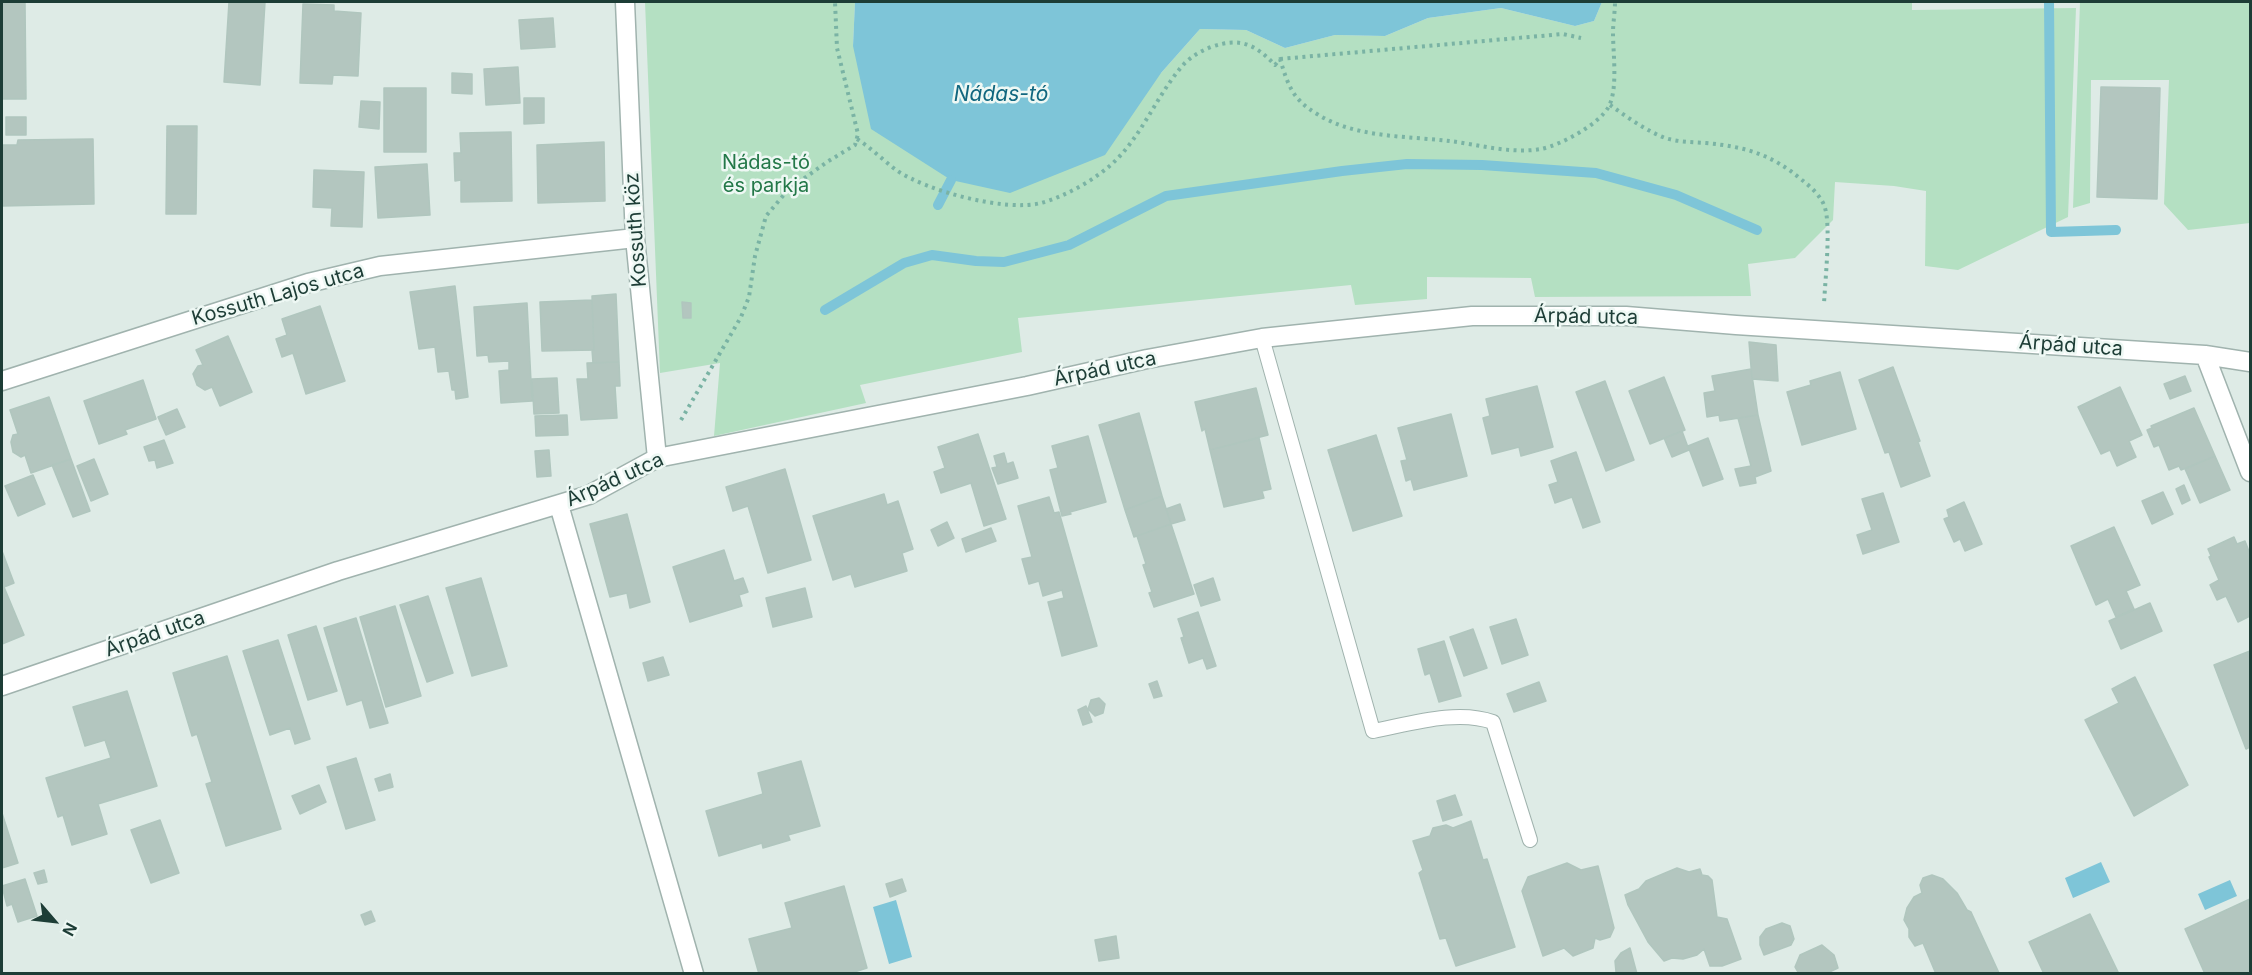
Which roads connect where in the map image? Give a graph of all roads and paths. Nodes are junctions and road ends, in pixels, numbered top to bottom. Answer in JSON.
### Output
{"nodes":[{"id":1,"x":626,"y":2,"type":"edge"},
{"id":2,"x":836,"y":2,"type":"edge"},
{"id":3,"x":1615,"y":2,"type":"edge"},
{"id":4,"x":1581,"y":38,"type":"dead end"},
{"id":5,"x":1280,"y":59,"type":"junction"},
{"id":6,"x":1610,"y":105,"type":"junction"},
{"id":7,"x":857,"y":139,"type":"junction"},
{"id":8,"x":635,"y":238,"type":"junction"},
{"id":9,"x":1824,"y":305,"type":"dead end"},
{"id":10,"x":1262,"y":338,"type":"junction"},
{"id":11,"x":2205,"y":355,"type":"junction"},
{"id":12,"x":2250,"y":362,"type":"edge"},
{"id":13,"x":2,"y":381,"type":"edge"},
{"id":14,"x":657,"y":458,"type":"junction"},
{"id":15,"x":2250,"y":472,"type":"edge"},
{"id":16,"x":559,"y":505,"type":"junction"},
{"id":17,"x":2,"y":686,"type":"edge"},
{"id":18,"x":1530,"y":840,"type":"dead end"},
{"id":19,"x":694,"y":974,"type":"edge"}],
"edges":[{"from":1,"to":8,"type":"street","name":"Kossuth köz"},
{"from":2,"to":7,"type":"path"},
{"from":3,"to":6,"type":"path"},
{"from":4,"to":5,"type":"path"},
{"from":5,"to":6,"type":"path"},
{"from":5,"to":7,"type":"path"},
{"from":6,"to":9,"type":"path"},
{"from":7,"to":14,"type":"path"},
{"from":8,"to":13,"type":"street","name":"Kossuth Lajos utca"},
{"from":8,"to":14,"type":"street","name":"Kossuth köz"},
{"from":10,"to":11,"type":"street","name":"Árpád utca"},
{"from":10,"to":14,"type":"street","name":"Árpád utca"},
{"from":10,"to":18,"type":"lane"},
{"from":11,"to":12,"type":"street","name":"Árpád utca"},
{"from":11,"to":15,"type":"street"},
{"from":14,"to":16,"type":"street","name":"Árpád utca"},
{"from":16,"to":17,"type":"street","name":"Árpád utca"},
{"from":16,"to":19,"type":"street"}]}
